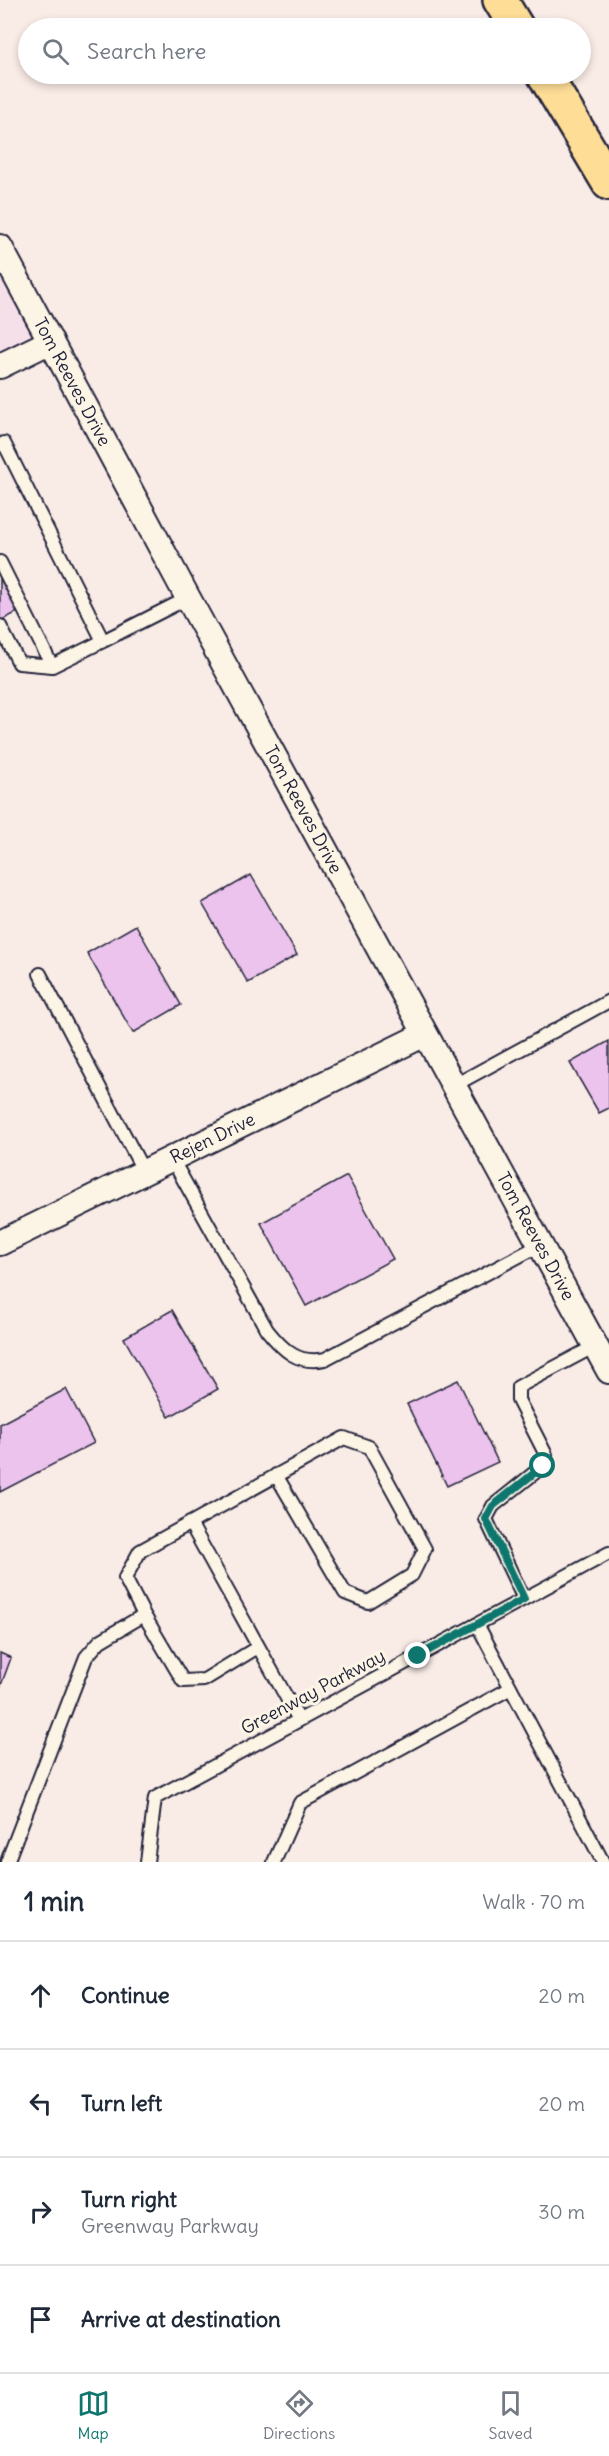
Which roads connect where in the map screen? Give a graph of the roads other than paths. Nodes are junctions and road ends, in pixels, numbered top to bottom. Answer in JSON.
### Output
{"nodes":[{"id":1,"x":500,"y":0,"type":"edge"},
{"id":2,"x":511,"y":18,"type":"edge"},
{"id":3,"x":550,"y":84,"type":"edge"},
{"id":4,"x":609,"y":183,"type":"edge"},
{"id":5,"x":0,"y":247,"type":"edge"},
{"id":6,"x":51,"y":341,"type":"junction"},
{"id":7,"x":0,"y":366,"type":"edge"},
{"id":8,"x":0,"y":445,"type":"edge"},
{"id":9,"x":0,"y":562,"type":"edge"},
{"id":10,"x":188,"y":598,"type":"junction"},
{"id":11,"x":0,"y":626,"type":"edge"},
{"id":12,"x":103,"y":641,"type":"junction"},
{"id":13,"x":52,"y":666,"type":"junction"},
{"id":14,"x":40,"y":974,"type":"dead end"},
{"id":15,"x":609,"y":1000,"type":"edge"},
{"id":16,"x":425,"y":1034,"type":"junction"},
{"id":17,"x":453,"y":1086,"type":"junction"},
{"id":18,"x":172,"y":1159,"type":"junction"},
{"id":19,"x":144,"y":1172,"type":"junction"},
{"id":20,"x":0,"y":1243,"type":"edge"},
{"id":21,"x":540,"y":1245,"type":"junction"},
{"id":22,"x":596,"y":1346,"type":"junction"},
{"id":23,"x":609,"y":1371,"type":"edge"},
{"id":24,"x":276,"y":1475,"type":"junction"},
{"id":25,"x":190,"y":1523,"type":"junction"},
{"id":26,"x":609,"y":1552,"type":"edge"},
{"id":27,"x":524,"y":1599,"type":"junction"},
{"id":28,"x":144,"y":1615,"type":"junction"},
{"id":29,"x":477,"y":1624,"type":"junction"},
{"id":30,"x":258,"y":1647,"type":"junction"},
{"id":31,"x":511,"y":1688,"type":"junction"},
{"id":32,"x":299,"y":1720,"type":"junction"},
{"id":33,"x":7,"y":1862,"type":"edge"},
{"id":34,"x":147,"y":1862,"type":"edge"},
{"id":35,"x":274,"y":1862,"type":"edge"},
{"id":36,"x":603,"y":1862,"type":"edge"}],
"edges":[{"from":1,"to":2,"type":"main road"},
{"from":3,"to":4,"type":"main road"},
{"from":5,"to":6,"type":"street","name":"Tom Reeves Drive"},
{"from":6,"to":7,"type":"street"},
{"from":6,"to":10,"type":"street","name":"Tom Reeves Drive"},
{"from":8,"to":12,"type":"lane"},
{"from":9,"to":13,"type":"lane"},
{"from":10,"to":12,"type":"lane"},
{"from":10,"to":16,"type":"street","name":"Tom Reeves Drive"},
{"from":11,"to":13,"type":"lane"},
{"from":12,"to":13,"type":"lane"},
{"from":14,"to":19,"type":"lane"},
{"from":15,"to":17,"type":"lane"},
{"from":16,"to":17,"type":"street","name":"Tom Reeves Drive"},
{"from":16,"to":18,"type":"street","name":"Rejen Drive"},
{"from":17,"to":21,"type":"street","name":"Tom Reeves Drive"},
{"from":18,"to":19,"type":"street","name":"Rejen Drive"},
{"from":18,"to":21,"type":"lane"},
{"from":19,"to":20,"type":"street","name":"Rejen Drive"},
{"from":21,"to":22,"type":"street","name":"Tom Reeves Drive"},
{"from":22,"to":23,"type":"street","name":"Tom Reeves Drive"},
{"from":22,"to":27,"type":"lane"},
{"from":24,"to":24,"type":"lane"},
{"from":24,"to":25,"type":"lane"},
{"from":25,"to":28,"type":"lane"},
{"from":25,"to":30,"type":"lane"},
{"from":26,"to":27,"type":"lane","name":"Greenway Parkway"},
{"from":27,"to":29,"type":"lane","name":"Greenway Parkway"},
{"from":28,"to":30,"type":"lane"},
{"from":28,"to":33,"type":"lane"},
{"from":29,"to":31,"type":"lane"},
{"from":29,"to":32,"type":"lane","name":"Greenway Parkway"},
{"from":30,"to":32,"type":"lane"},
{"from":31,"to":35,"type":"lane"},
{"from":31,"to":36,"type":"lane"},
{"from":32,"to":34,"type":"lane","name":"Greenway Parkway"}]}
